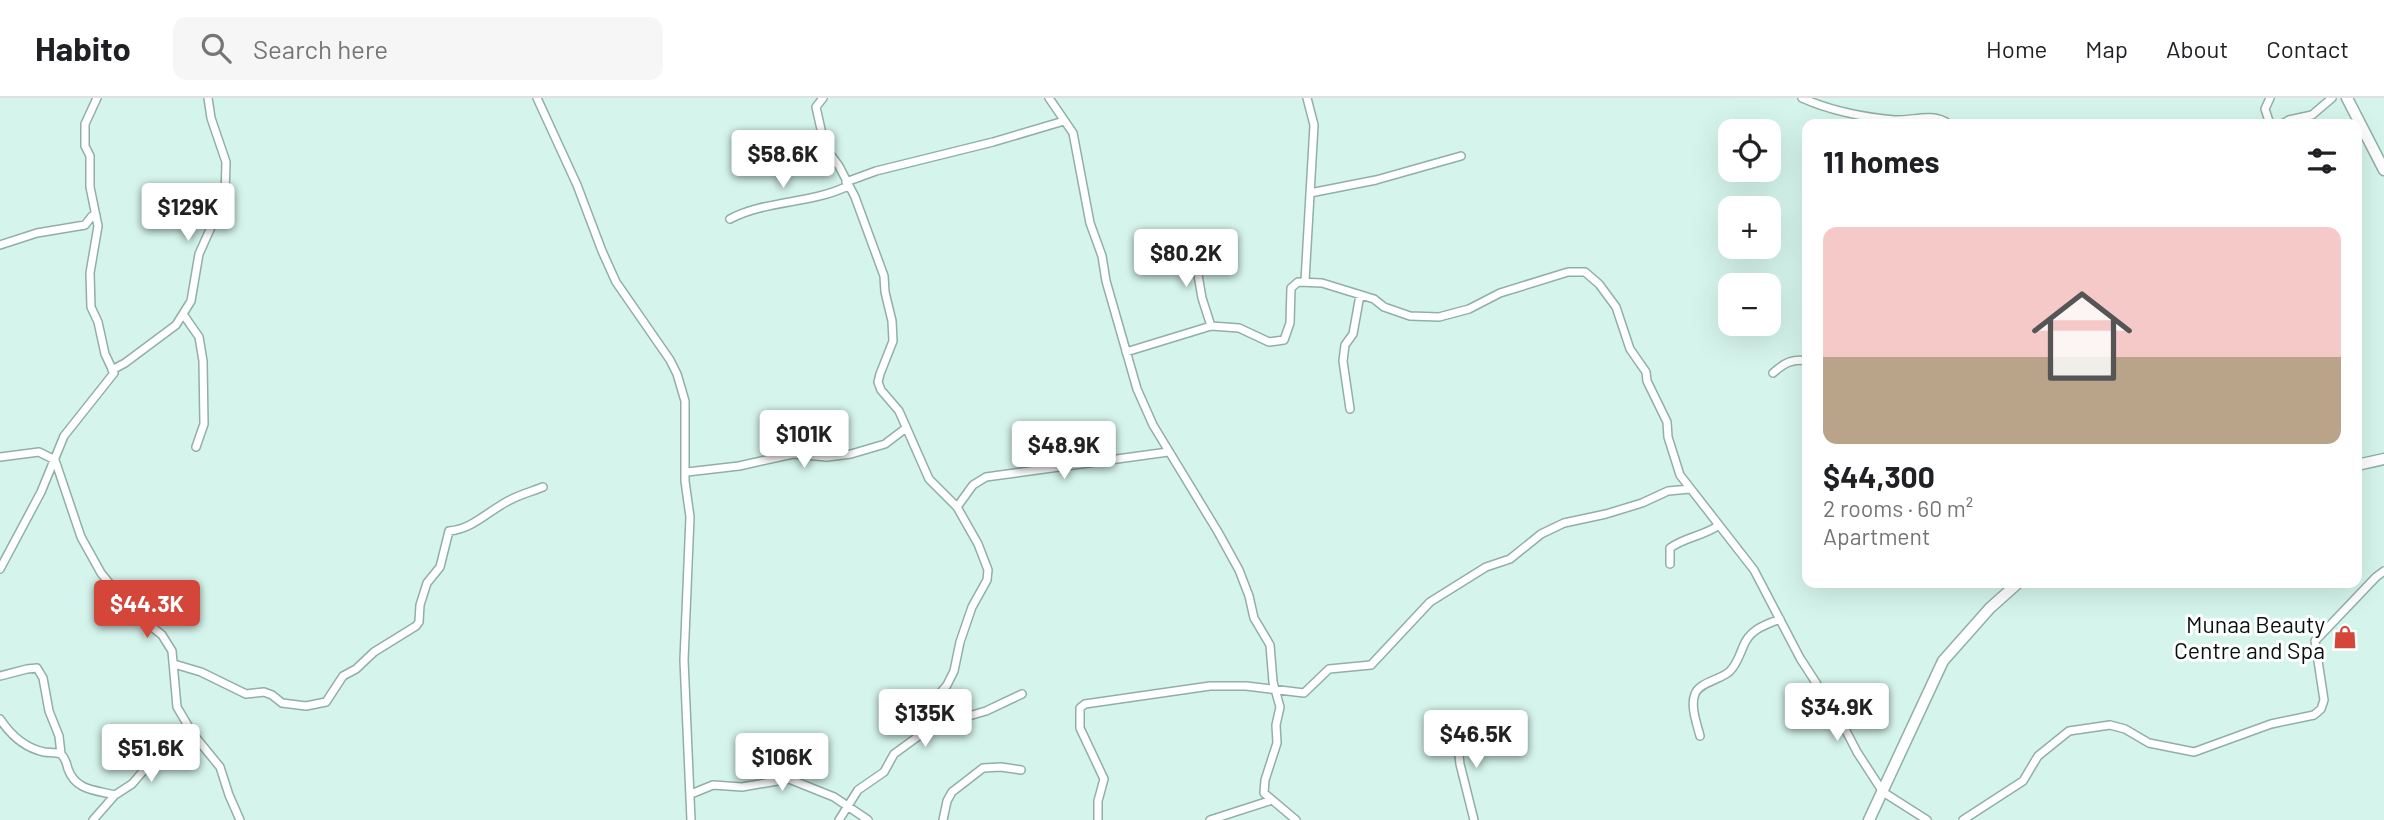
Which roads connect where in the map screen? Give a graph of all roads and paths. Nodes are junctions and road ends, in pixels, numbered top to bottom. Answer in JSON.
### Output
{"nodes":[{"id":1,"x":97,"y":98,"type":"edge"},
{"id":2,"x":208,"y":98,"type":"edge"},
{"id":3,"x":537,"y":98,"type":"edge"},
{"id":4,"x":822,"y":98,"type":"edge"},
{"id":5,"x":1049,"y":98,"type":"edge"},
{"id":6,"x":1307,"y":98,"type":"edge"},
{"id":7,"x":1802,"y":98,"type":"edge"},
{"id":8,"x":2270,"y":98,"type":"edge"},
{"id":9,"x":2332,"y":98,"type":"edge"},
{"id":10,"x":2347,"y":98,"type":"edge"},
{"id":11,"x":1889,"y":119,"type":"edge"},
{"id":12,"x":1910,"y":119,"type":"edge"},
{"id":13,"x":1939,"y":119,"type":"edge"},
{"id":14,"x":2268,"y":119,"type":"edge"},
{"id":15,"x":2293,"y":119,"type":"edge"},
{"id":16,"x":2358,"y":119,"type":"edge"},
{"id":17,"x":1064,"y":121,"type":"junction"},
{"id":18,"x":2362,"y":127,"type":"edge"},
{"id":19,"x":1461,"y":156,"type":"dead end"},
{"id":20,"x":2384,"y":170,"type":"edge"},
{"id":21,"x":847,"y":184,"type":"junction"},
{"id":22,"x":1310,"y":193,"type":"junction"},
{"id":23,"x":96,"y":215,"type":"junction"},
{"id":24,"x":730,"y":219,"type":"dead end"},
{"id":25,"x":0,"y":245,"type":"edge"},
{"id":26,"x":1193,"y":246,"type":"dead end"},
{"id":27,"x":1305,"y":281,"type":"junction"},
{"id":28,"x":1360,"y":295,"type":"junction"},
{"id":29,"x":183,"y":314,"type":"junction"},
{"id":30,"x":1210,"y":326,"type":"junction"},
{"id":31,"x":1126,"y":352,"type":"junction"},
{"id":32,"x":1802,"y":360,"type":"edge"},
{"id":33,"x":112,"y":370,"type":"junction"},
{"id":34,"x":1773,"y":373,"type":"dead end"},
{"id":35,"x":1350,"y":409,"type":"dead end"},
{"id":36,"x":906,"y":428,"type":"junction"},
{"id":37,"x":196,"y":447,"type":"dead end"},
{"id":38,"x":1168,"y":452,"type":"junction"},
{"id":39,"x":0,"y":457,"type":"edge"},
{"id":40,"x":2384,"y":459,"type":"edge"},
{"id":41,"x":55,"y":460,"type":"junction"},
{"id":42,"x":2362,"y":463,"type":"edge"},
{"id":43,"x":687,"y":472,"type":"junction"},
{"id":44,"x":543,"y":487,"type":"dead end"},
{"id":45,"x":1690,"y":489,"type":"junction"},
{"id":46,"x":957,"y":507,"type":"junction"},
{"id":47,"x":1719,"y":525,"type":"junction"},
{"id":48,"x":1670,"y":564,"type":"dead end"},
{"id":49,"x":0,"y":569,"type":"edge"},
{"id":50,"x":2384,"y":570,"type":"edge"},
{"id":51,"x":2012,"y":588,"type":"edge"},
{"id":52,"x":1780,"y":619,"type":"junction"},
{"id":53,"x":174,"y":664,"type":"junction"},
{"id":54,"x":0,"y":676,"type":"edge"},
{"id":55,"x":1276,"y":691,"type":"junction"},
{"id":56,"x":1021,"y":694,"type":"dead end"},
{"id":57,"x":0,"y":719,"type":"edge"},
{"id":58,"x":1455,"y":720,"type":"dead end"},
{"id":59,"x":931,"y":727,"type":"junction"},
{"id":60,"x":193,"y":734,"type":"junction"},
{"id":61,"x":1700,"y":736,"type":"dead end"},
{"id":62,"x":61,"y":754,"type":"junction"},
{"id":63,"x":1021,"y":770,"type":"dead end"},
{"id":64,"x":1883,"y":792,"type":"junction"},
{"id":65,"x":115,"y":794,"type":"junction"},
{"id":66,"x":691,"y":794,"type":"junction"},
{"id":67,"x":1272,"y":800,"type":"junction"},
{"id":68,"x":848,"y":807,"type":"junction"},
{"id":69,"x":93,"y":820,"type":"edge"},
{"id":70,"x":240,"y":820,"type":"edge"},
{"id":71,"x":691,"y":820,"type":"edge"},
{"id":72,"x":839,"y":820,"type":"edge"},
{"id":73,"x":868,"y":820,"type":"edge"},
{"id":74,"x":943,"y":820,"type":"edge"},
{"id":75,"x":1098,"y":820,"type":"edge"},
{"id":76,"x":1210,"y":820,"type":"edge"},
{"id":77,"x":1296,"y":820,"type":"edge"},
{"id":78,"x":1474,"y":820,"type":"edge"},
{"id":79,"x":1869,"y":820,"type":"edge"},
{"id":80,"x":1927,"y":820,"type":"edge"},
{"id":81,"x":1963,"y":820,"type":"edge"}],
"edges":[{"from":1,"to":23,"type":"street"},
{"from":2,"to":29,"type":"street"},
{"from":3,"to":43,"type":"street"},
{"from":4,"to":21,"type":"street"},
{"from":5,"to":17,"type":"street"},
{"from":6,"to":22,"type":"street"},
{"from":7,"to":11,"type":"street"},
{"from":8,"to":14,"type":"street"},
{"from":9,"to":15,"type":"street"},
{"from":10,"to":16,"type":"street"},
{"from":12,"to":13,"type":"street"},
{"from":17,"to":21,"type":"street"},
{"from":17,"to":31,"type":"street"},
{"from":18,"to":20,"type":"street"},
{"from":19,"to":22,"type":"street"},
{"from":21,"to":24,"type":"street"},
{"from":21,"to":36,"type":"street"},
{"from":22,"to":27,"type":"street"},
{"from":23,"to":25,"type":"street"},
{"from":23,"to":33,"type":"street"},
{"from":26,"to":30,"type":"street"},
{"from":27,"to":28,"type":"street"},
{"from":27,"to":30,"type":"street"},
{"from":28,"to":35,"type":"street"},
{"from":28,"to":45,"type":"street"},
{"from":29,"to":33,"type":"street"},
{"from":29,"to":37,"type":"street"},
{"from":30,"to":31,"type":"street"},
{"from":31,"to":38,"type":"street"},
{"from":32,"to":34,"type":"street"},
{"from":33,"to":41,"type":"street"},
{"from":36,"to":43,"type":"street"},
{"from":36,"to":46,"type":"street"},
{"from":38,"to":46,"type":"street"},
{"from":38,"to":55,"type":"street"},
{"from":39,"to":41,"type":"street"},
{"from":40,"to":42,"type":"street"},
{"from":41,"to":49,"type":"street"},
{"from":41,"to":53,"type":"street"},
{"from":43,"to":66,"type":"street"},
{"from":44,"to":53,"type":"street"},
{"from":45,"to":47,"type":"street"},
{"from":45,"to":55,"type":"street"},
{"from":46,"to":59,"type":"street"},
{"from":47,"to":48,"type":"street"},
{"from":47,"to":52,"type":"street"},
{"from":50,"to":81,"type":"street"},
{"from":51,"to":64,"type":"street"},
{"from":52,"to":61,"type":"street"},
{"from":52,"to":64,"type":"street"},
{"from":53,"to":60,"type":"street"},
{"from":54,"to":62,"type":"street"},
{"from":55,"to":67,"type":"street"},
{"from":55,"to":75,"type":"street"},
{"from":56,"to":59,"type":"street"},
{"from":57,"to":62,"type":"street"},
{"from":58,"to":78,"type":"street"},
{"from":59,"to":68,"type":"street"},
{"from":60,"to":65,"type":"street"},
{"from":60,"to":70,"type":"street"},
{"from":62,"to":65,"type":"street"},
{"from":63,"to":74,"type":"street"},
{"from":64,"to":79,"type":"street"},
{"from":64,"to":80,"type":"street"},
{"from":65,"to":69,"type":"street"},
{"from":66,"to":68,"type":"street"},
{"from":66,"to":71,"type":"street"},
{"from":67,"to":76,"type":"street"},
{"from":67,"to":77,"type":"street"},
{"from":68,"to":72,"type":"street"},
{"from":68,"to":73,"type":"street"}]}
